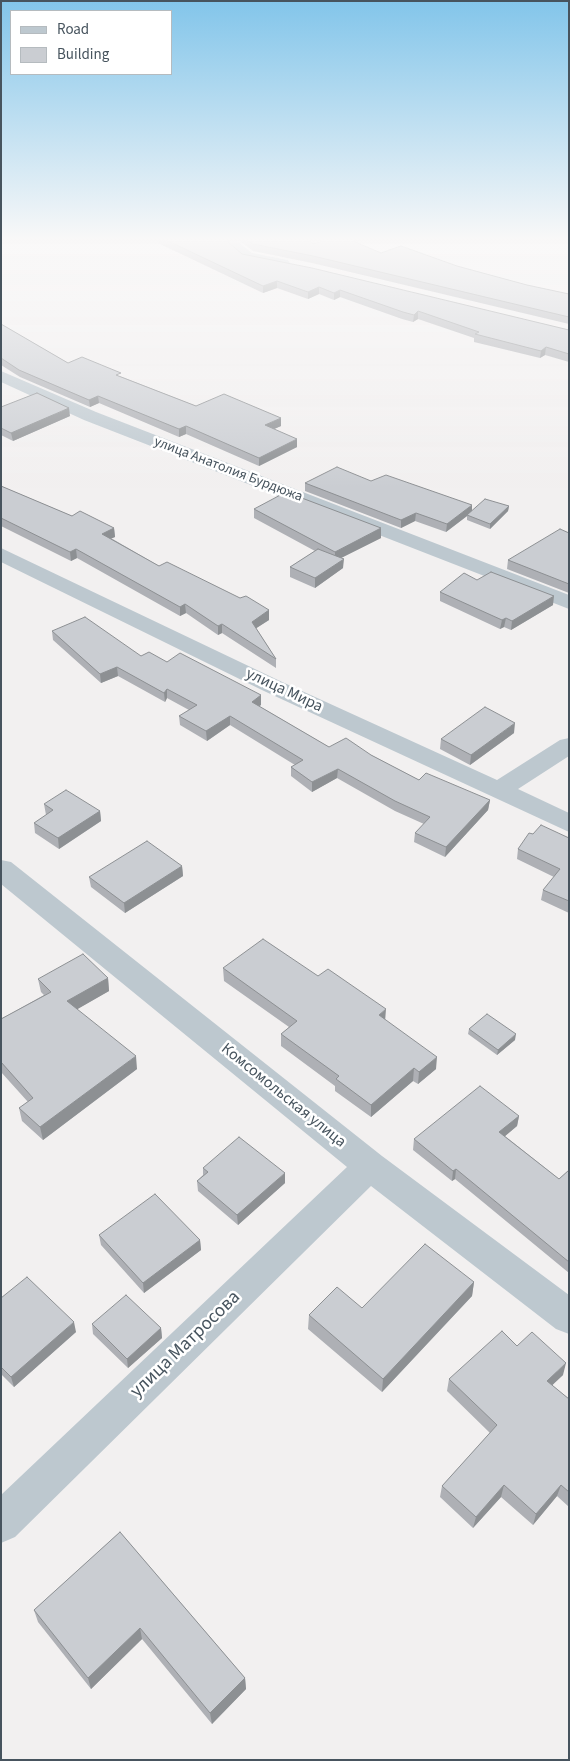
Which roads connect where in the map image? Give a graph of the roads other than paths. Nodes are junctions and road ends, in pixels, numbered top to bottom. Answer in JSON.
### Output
{"nodes":[{"id":1,"x":1,"y":376,"type":"edge"},
{"id":2,"x":1,"y":554,"type":"edge"},
{"id":3,"x":569,"y":603,"type":"edge"},
{"id":4,"x":569,"y":745,"type":"edge"},
{"id":5,"x":499,"y":790,"type":"junction"},
{"id":6,"x":569,"y":822,"type":"edge"},
{"id":7,"x":1,"y":869,"type":"edge"},
{"id":8,"x":370,"y":1166,"type":"junction"},
{"id":9,"x":569,"y":1317,"type":"edge"},
{"id":10,"x":1,"y":1523,"type":"edge"}],
"edges":[{"from":1,"to":3,"type":"street","name":"улица Анатолия Бурдюжа"},
{"from":2,"to":5,"type":"street","name":"улица Мира"},
{"from":4,"to":5,"type":"street"},
{"from":5,"to":6,"type":"street","name":"улица Мира"},
{"from":7,"to":8,"type":"street","name":"Комсомольская улица"},
{"from":8,"to":9,"type":"street","name":"Комсомольская улица"},
{"from":8,"to":10,"type":"street","name":"улица Матросова"}]}
